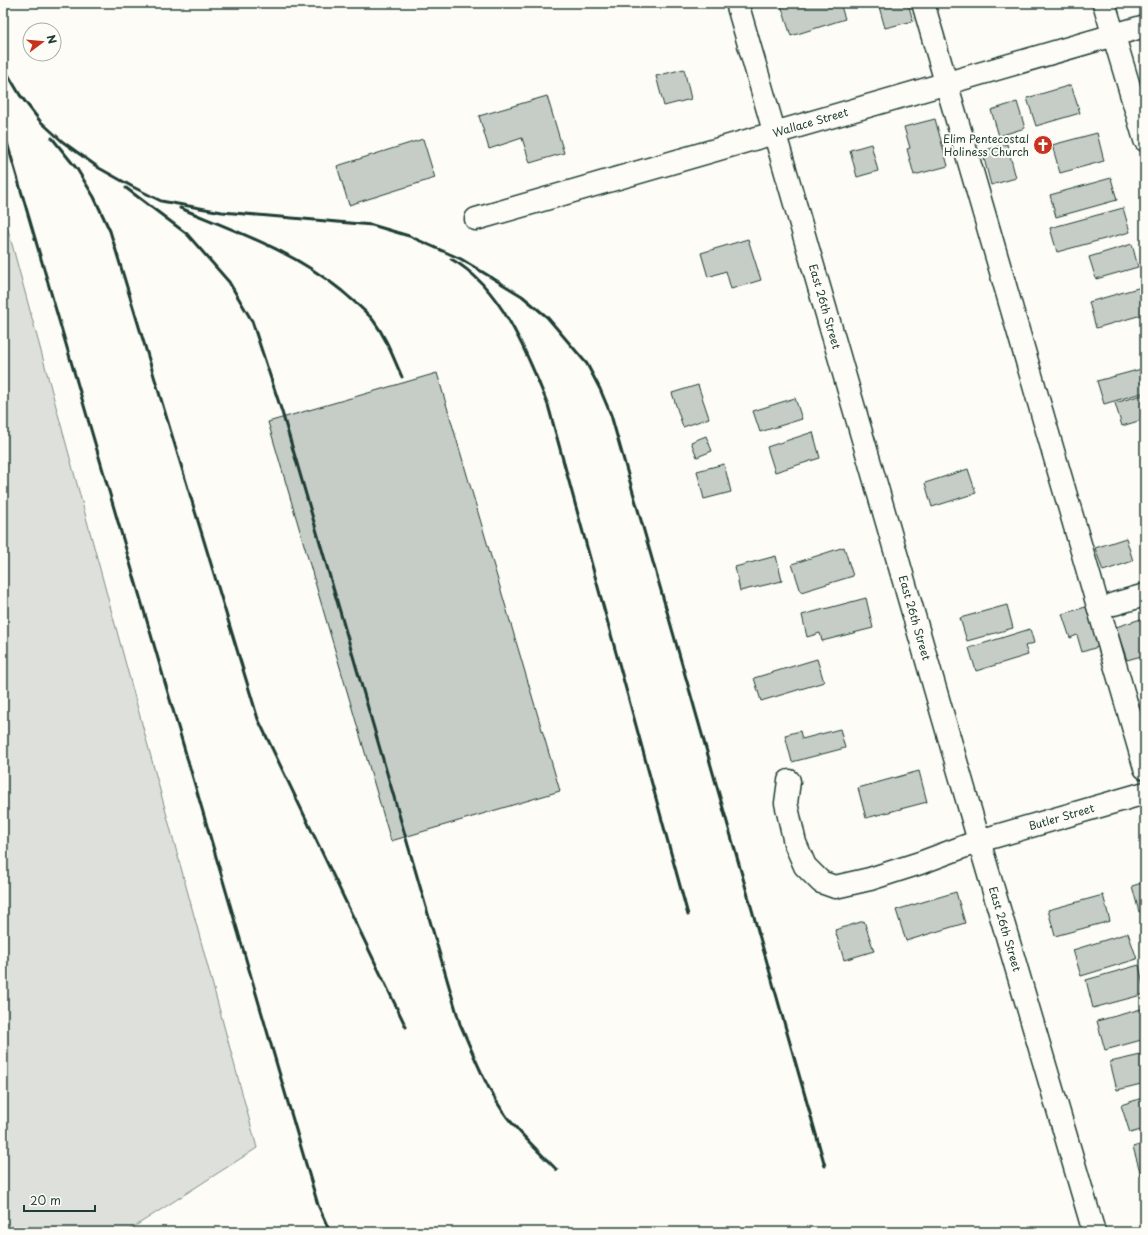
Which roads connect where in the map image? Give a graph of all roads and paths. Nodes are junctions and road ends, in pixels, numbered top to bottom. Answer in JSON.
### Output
{"nodes":[{"id":1,"x":738,"y":3,"type":"edge"},
{"id":2,"x":923,"y":3,"type":"edge"},
{"id":3,"x":1104,"y":3,"type":"edge"},
{"id":4,"x":1145,"y":26,"type":"edge"},
{"id":5,"x":1114,"y":35,"type":"junction"},
{"id":6,"x":946,"y":84,"type":"junction"},
{"id":7,"x":776,"y":133,"type":"junction"},
{"id":8,"x":1145,"y":140,"type":"edge"},
{"id":9,"x":476,"y":219,"type":"dead end"},
{"id":10,"x":1145,"y":595,"type":"edge"},
{"id":11,"x":1114,"y":604,"type":"dead end"},
{"id":12,"x":1145,"y":768,"type":"edge"},
{"id":13,"x":789,"y":781,"type":"dead end"},
{"id":14,"x":1145,"y":793,"type":"edge"},
{"id":15,"x":979,"y":841,"type":"junction"},
{"id":16,"x":1094,"y":1232,"type":"edge"}],
"edges":[{"from":1,"to":7,"type":"street","name":"East 26th Street"},
{"from":2,"to":6,"type":"street"},
{"from":3,"to":5,"type":"street"},
{"from":4,"to":5,"type":"street","name":"Wallace Street"},
{"from":5,"to":6,"type":"street","name":"Wallace Street"},
{"from":5,"to":8,"type":"street"},
{"from":6,"to":7,"type":"street","name":"Wallace Street"},
{"from":6,"to":12,"type":"street"},
{"from":7,"to":9,"type":"street","name":"Wallace Street"},
{"from":7,"to":15,"type":"street","name":"East 26th Street"},
{"from":10,"to":11,"type":"street"},
{"from":13,"to":15,"type":"street","name":"Butler Street"},
{"from":14,"to":15,"type":"street","name":"Butler Street"},
{"from":15,"to":16,"type":"street","name":"East 26th Street"}]}
